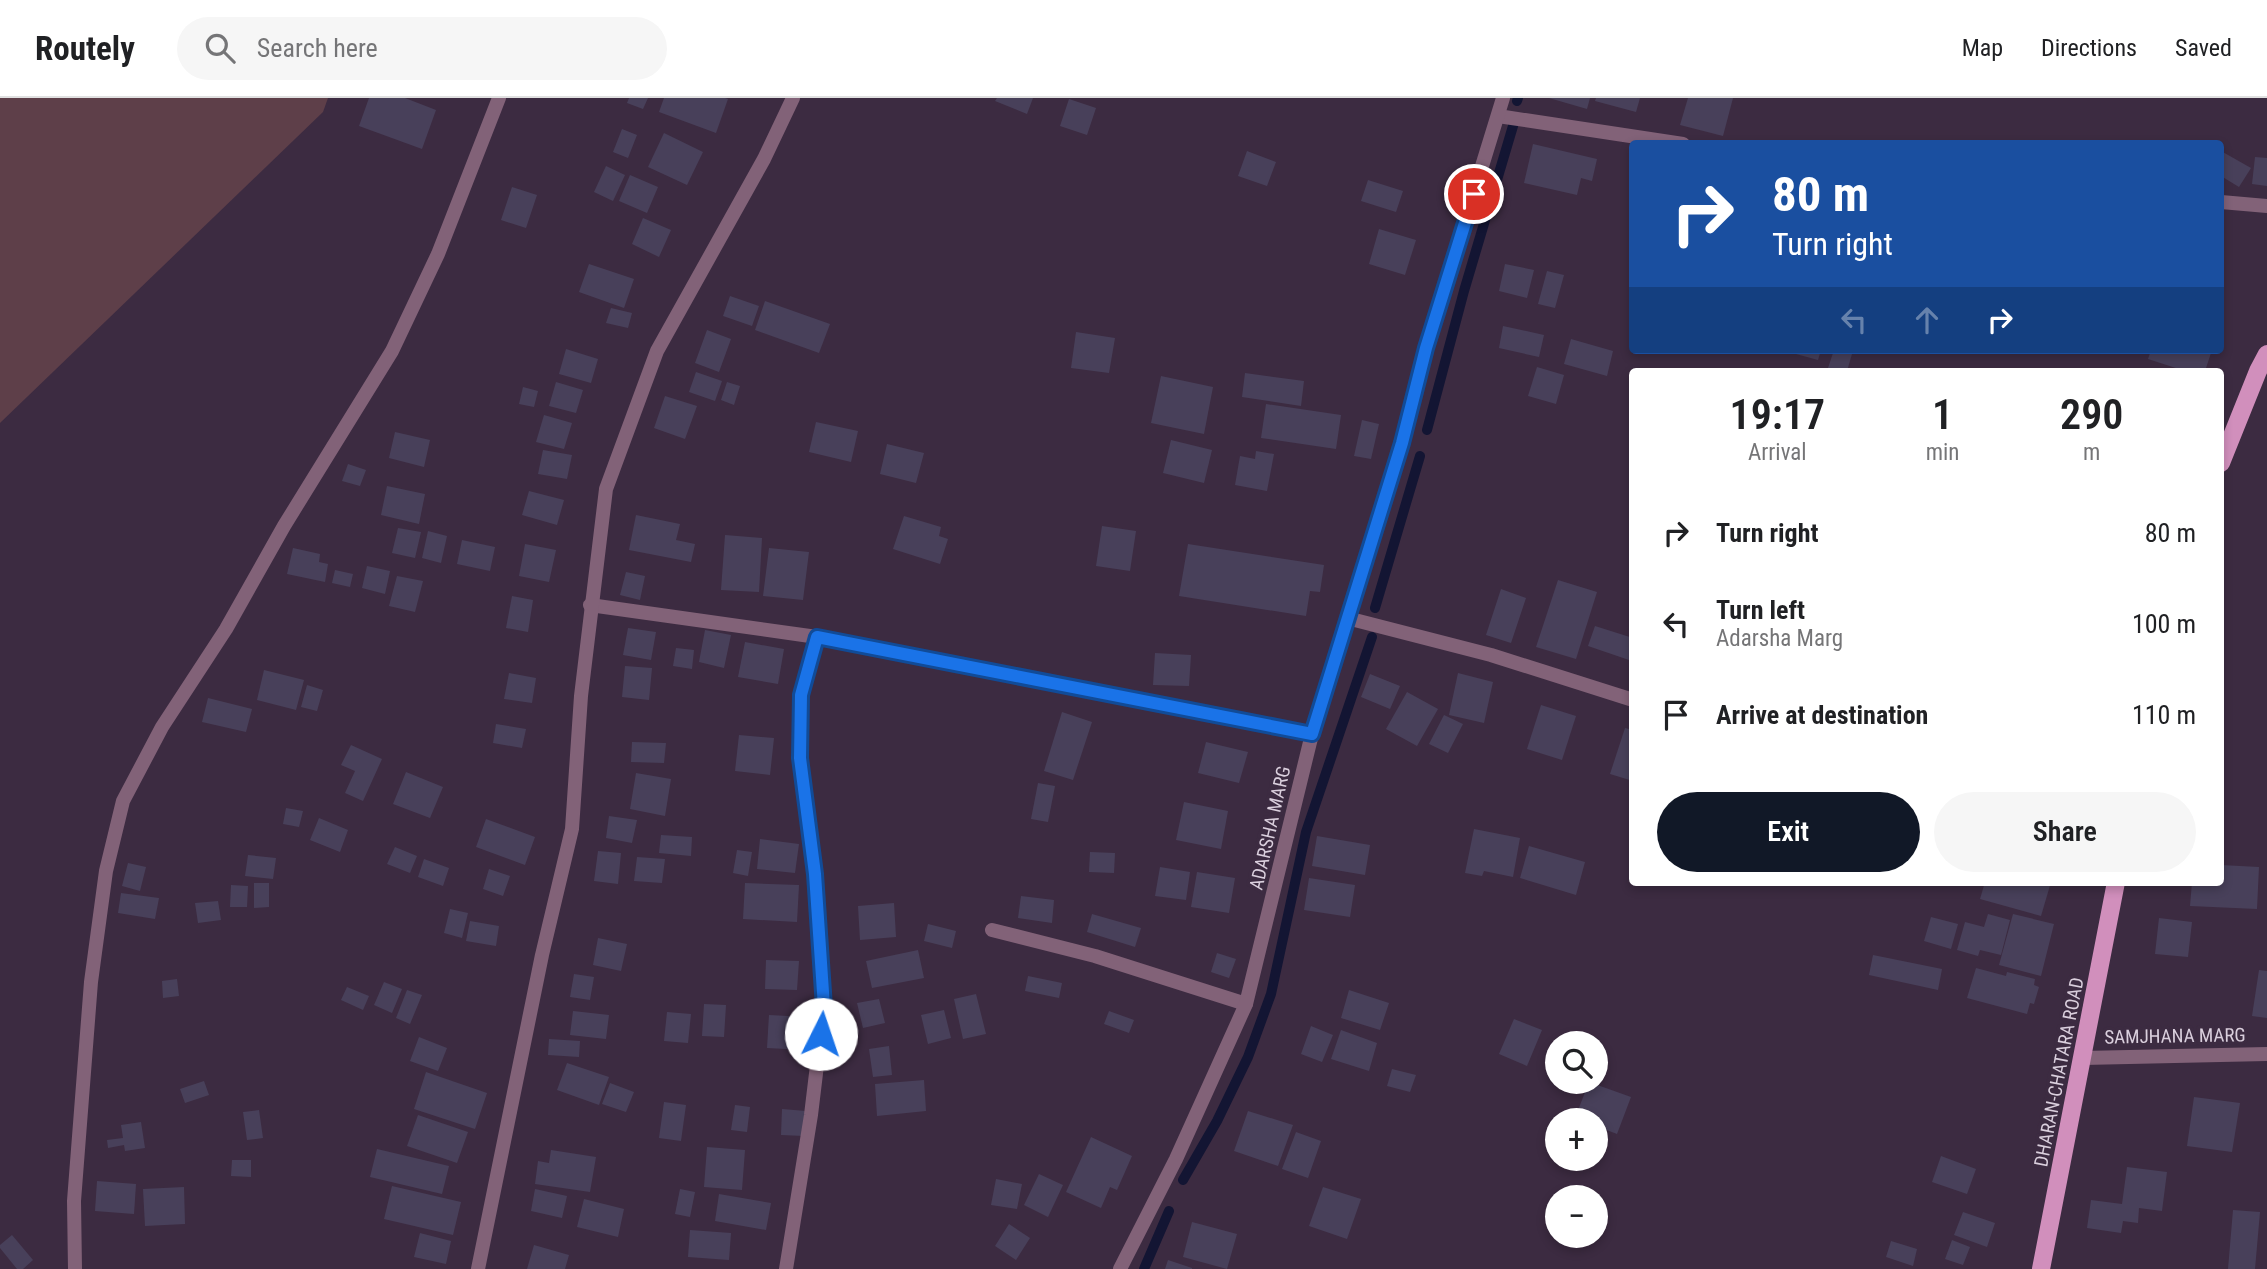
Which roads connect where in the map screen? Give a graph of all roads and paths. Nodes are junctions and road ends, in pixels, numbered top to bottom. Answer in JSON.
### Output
{"nodes":[{"id":1,"x":499,"y":98,"type":"edge"},
{"id":2,"x":793,"y":98,"type":"edge"},
{"id":3,"x":1503,"y":98,"type":"edge"},
{"id":4,"x":1498,"y":116,"type":"junction"},
{"id":5,"x":1657,"y":140,"type":"edge"},
{"id":6,"x":2224,"y":202,"type":"edge"},
{"id":7,"x":2267,"y":206,"type":"edge"},
{"id":8,"x":2267,"y":354,"type":"edge"},
{"id":9,"x":2224,"y":456,"type":"edge"},
{"id":10,"x":590,"y":605,"type":"junction"},
{"id":11,"x":1347,"y":618,"type":"junction"},
{"id":12,"x":817,"y":637,"type":"junction"},
{"id":13,"x":1629,"y":698,"type":"edge"},
{"id":14,"x":1312,"y":734,"type":"junction"},
{"id":15,"x":2115,"y":886,"type":"edge"},
{"id":16,"x":992,"y":930,"type":"dead end"},
{"id":17,"x":1246,"y":1004,"type":"junction"},
{"id":18,"x":2267,"y":1054,"type":"edge"},
{"id":19,"x":2083,"y":1058,"type":"junction"},
{"id":20,"x":75,"y":1269,"type":"edge"},
{"id":21,"x":478,"y":1269,"type":"edge"},
{"id":22,"x":786,"y":1269,"type":"edge"},
{"id":23,"x":1120,"y":1269,"type":"edge"},
{"id":24,"x":2041,"y":1269,"type":"edge"}],
"edges":[{"from":1,"to":20,"type":"street"},
{"from":2,"to":10,"type":"street"},
{"from":3,"to":4,"type":"street","name":"ADARSHA MARG"},
{"from":4,"to":5,"type":"street"},
{"from":4,"to":11,"type":"street","name":"ADARSHA MARG"},
{"from":6,"to":7,"type":"street"},
{"from":8,"to":9,"type":"main road"},
{"from":10,"to":12,"type":"street"},
{"from":10,"to":21,"type":"street"},
{"from":11,"to":13,"type":"street"},
{"from":11,"to":14,"type":"street","name":"ADARSHA MARG"},
{"from":12,"to":14,"type":"street"},
{"from":12,"to":22,"type":"street"},
{"from":14,"to":17,"type":"street","name":"ADARSHA MARG"},
{"from":15,"to":19,"type":"main road","name":"DHARAN-CHATARA ROAD"},
{"from":16,"to":17,"type":"street"},
{"from":17,"to":23,"type":"street","name":"ADARSHA MARG"},
{"from":18,"to":19,"type":"street","name":"SAMJHANA MARG"},
{"from":19,"to":24,"type":"main road","name":"DHARAN-CHATARA ROAD"}]}
